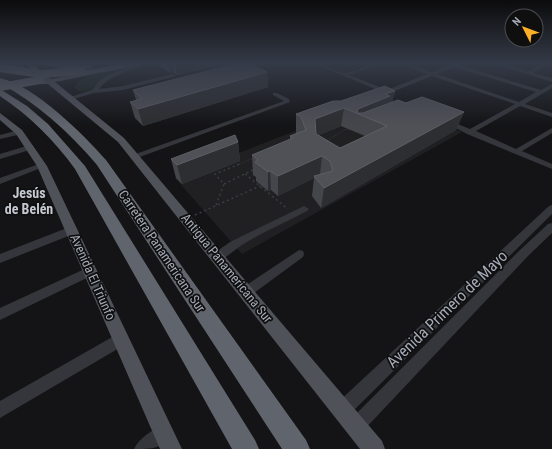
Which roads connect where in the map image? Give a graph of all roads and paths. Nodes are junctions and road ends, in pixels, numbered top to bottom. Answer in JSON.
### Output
{"nodes":[{"id":1,"x":7,"y":84,"type":"edge"},
{"id":2,"x":17,"y":84,"type":"edge"},
{"id":3,"x":50,"y":84,"type":"edge"},
{"id":4,"x":73,"y":84,"type":"edge"},
{"id":5,"x":99,"y":84,"type":"edge"},
{"id":6,"x":140,"y":84,"type":"edge"},
{"id":7,"x":365,"y":84,"type":"edge"},
{"id":8,"x":409,"y":84,"type":"edge"},
{"id":9,"x":461,"y":84,"type":"edge"},
{"id":10,"x":517,"y":84,"type":"edge"},
{"id":11,"x":552,"y":86,"type":"edge"},
{"id":12,"x":0,"y":87,"type":"edge"},
{"id":13,"x":94,"y":91,"type":"junction"},
{"id":14,"x":0,"y":92,"type":"edge"},
{"id":15,"x":541,"y":92,"type":"junction"},
{"id":16,"x":275,"y":94,"type":"dead end"},
{"id":17,"x":70,"y":98,"type":"junction"},
{"id":18,"x":519,"y":104,"type":"junction"},
{"id":19,"x":552,"y":115,"type":"edge"},
{"id":20,"x":1,"y":117,"type":"edge"},
{"id":21,"x":437,"y":117,"type":"edge"},
{"id":22,"x":350,"y":129,"type":"dead end"},
{"id":23,"x":552,"y":130,"type":"edge"},
{"id":24,"x":18,"y":132,"type":"junction"},
{"id":25,"x":470,"y":132,"type":"junction"},
{"id":26,"x":0,"y":137,"type":"edge"},
{"id":27,"x":320,"y":144,"type":"edge"},
{"id":28,"x":30,"y":147,"type":"junction"},
{"id":29,"x":516,"y":152,"type":"junction"},
{"id":30,"x":134,"y":156,"type":"junction"},
{"id":31,"x":0,"y":157,"type":"edge"},
{"id":32,"x":256,"y":157,"type":"edge"},
{"id":33,"x":250,"y":160,"type":"junction"},
{"id":34,"x":255,"y":163,"type":"edge"},
{"id":35,"x":42,"y":166,"type":"junction"},
{"id":36,"x":260,"y":167,"type":"edge"},
{"id":37,"x":552,"y":167,"type":"edge"},
{"id":38,"x":245,"y":174,"type":"junction"},
{"id":39,"x":0,"y":181,"type":"edge"},
{"id":40,"x":224,"y":184,"type":"junction"},
{"id":41,"x":260,"y":186,"type":"junction"},
{"id":42,"x":216,"y":205,"type":"junction"},
{"id":43,"x":552,"y":208,"type":"edge"},
{"id":44,"x":299,"y":212,"type":"joint"},
{"id":45,"x":186,"y":219,"type":"junction"},
{"id":46,"x":552,"y":227,"type":"edge"},
{"id":47,"x":72,"y":230,"type":"junction"},
{"id":48,"x":299,"y":254,"type":"dead end"},
{"id":49,"x":217,"y":257,"type":"junction"},
{"id":50,"x":0,"y":259,"type":"edge"},
{"id":51,"x":91,"y":271,"type":"junction"},
{"id":52,"x":246,"y":292,"type":"junction"},
{"id":53,"x":0,"y":314,"type":"edge"},
{"id":54,"x":121,"y":339,"type":"junction"},
{"id":55,"x":0,"y":410,"type":"edge"},
{"id":56,"x":342,"y":410,"type":"junction"},
{"id":57,"x":356,"y":426,"type":"junction"},
{"id":58,"x":164,"y":433,"type":"junction"},
{"id":59,"x":143,"y":449,"type":"edge"},
{"id":60,"x":171,"y":449,"type":"edge"},
{"id":61,"x":246,"y":449,"type":"edge"},
{"id":62,"x":297,"y":449,"type":"edge"},
{"id":63,"x":374,"y":449,"type":"edge"}],
"edges":[{"from":1,"to":62,"type":"highway","name":"Carretera Panamericana Sur"},
{"from":2,"to":12,"type":"highway","bridge":true},
{"from":3,"to":17,"type":"main road","name":"Antigua Panamericana Sur"},
{"from":4,"to":17,"type":"main road"},
{"from":5,"to":13,"type":"street"},
{"from":6,"to":13,"type":"street"},
{"from":7,"to":8,"type":"street"},
{"from":9,"to":18,"type":"street"},
{"from":10,"to":15,"type":"street"},
{"from":11,"to":15,"type":"street"},
{"from":13,"to":17,"type":"street"},
{"from":14,"to":61,"type":"highway","name":"Carretera Panamericana Sur"},
{"from":15,"to":18,"type":"street"},
{"from":16,"to":30,"type":"street"},
{"from":17,"to":30,"type":"main road","name":"Antigua Panamericana Sur"},
{"from":18,"to":19,"type":"street"},
{"from":18,"to":25,"type":"street"},
{"from":20,"to":24,"type":"main road","name":"Avenida El Triunfo"},
{"from":21,"to":25,"type":"street"},
{"from":22,"to":27,"type":"path"},
{"from":23,"to":29,"type":"street"},
{"from":24,"to":26,"type":"street"},
{"from":24,"to":28,"type":"main road","name":"Avenida El Triunfo"},
{"from":25,"to":29,"type":"street"},
{"from":28,"to":31,"type":"street"},
{"from":28,"to":35,"type":"main road","name":"Avenida El Triunfo"},
{"from":29,"to":37,"type":"street"},
{"from":30,"to":45,"type":"main road","name":"Antigua Panamericana Sur"},
{"from":32,"to":33,"type":"path"},
{"from":33,"to":34,"type":"path"},
{"from":33,"to":40,"type":"path"},
{"from":35,"to":39,"type":"street"},
{"from":35,"to":47,"type":"main road","name":"Avenida El Triunfo"},
{"from":36,"to":38,"type":"path"},
{"from":38,"to":40,"type":"path"},
{"from":38,"to":41,"type":"path"},
{"from":40,"to":42,"type":"path"},
{"from":41,"to":42,"type":"path"},
{"from":41,"to":44,"type":"path"},
{"from":42,"to":45,"type":"path"},
{"from":43,"to":56,"type":"street","name":"Avenida Primero de Mayo"},
{"from":44,"to":49,"type":"street"},
{"from":45,"to":49,"type":"main road","name":"Antigua Panamericana Sur"},
{"from":46,"to":57,"type":"street","name":"Avenida Primero de Mayo"},
{"from":47,"to":50,"type":"street"},
{"from":47,"to":51,"type":"main road","name":"Avenida El Triunfo"},
{"from":48,"to":52,"type":"street"},
{"from":49,"to":52,"type":"main road","name":"Antigua Panamericana Sur"},
{"from":51,"to":53,"type":"street"},
{"from":51,"to":54,"type":"main road","name":"Avenida El Triunfo"},
{"from":52,"to":56,"type":"main road","name":"Antigua Panamericana Sur"},
{"from":54,"to":55,"type":"street"},
{"from":54,"to":58,"type":"main road","name":"Avenida El Triunfo"},
{"from":56,"to":57,"type":"main road","name":"Antigua Panamericana Sur"},
{"from":57,"to":63,"type":"main road","name":"Antigua Panamericana Sur"},
{"from":58,"to":59,"type":"street"},
{"from":58,"to":60,"type":"main road","name":"Avenida El Triunfo"}]}
